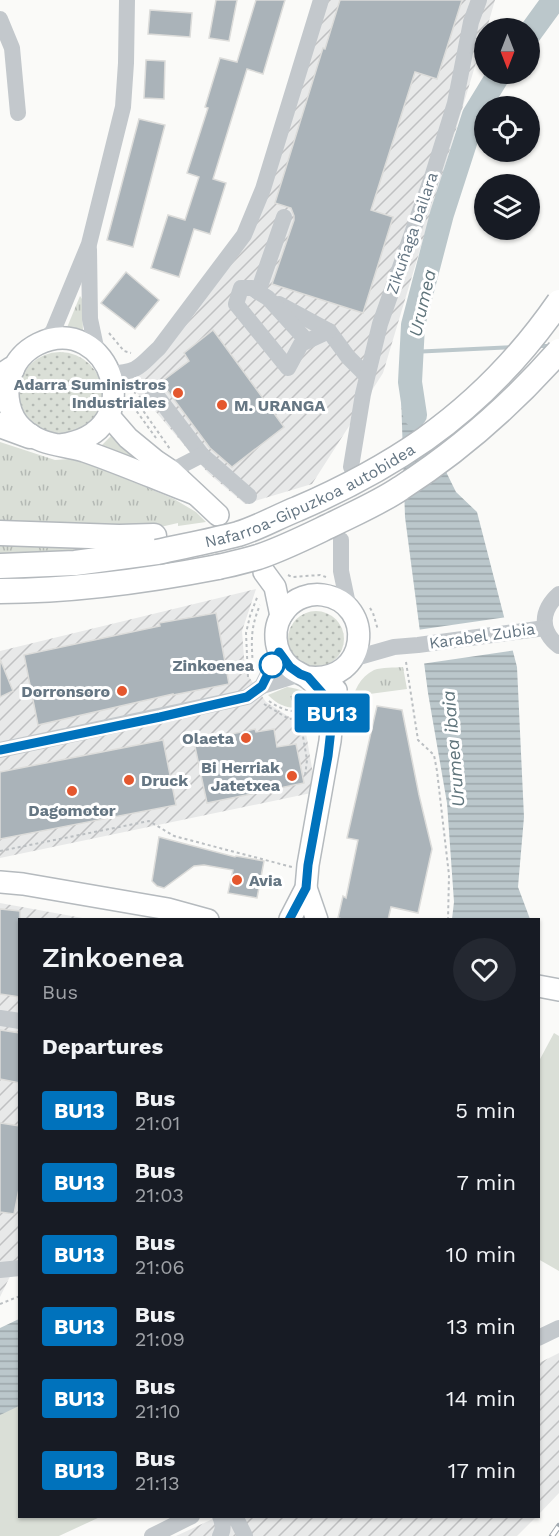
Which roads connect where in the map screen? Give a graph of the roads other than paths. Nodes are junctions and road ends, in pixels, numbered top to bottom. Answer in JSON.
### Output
{"nodes":[{"id":1,"x":127,"y":0,"type":"edge"},
{"id":2,"x":321,"y":0,"type":"edge"},
{"id":3,"x":479,"y":0,"type":"edge"},
{"id":4,"x":0,"y":19,"type":"edge"},
{"id":5,"x":18,"y":113,"type":"dead end"},
{"id":6,"x":284,"y":217,"type":"dead end"},
{"id":7,"x":89,"y":244,"type":"junction"},
{"id":8,"x":219,"y":270,"type":"junction"},
{"id":9,"x":241,"y":288,"type":"junction"},
{"id":10,"x":263,"y":295,"type":"junction"},
{"id":11,"x":559,"y":302,"type":"edge"},
{"id":12,"x":329,"y":331,"type":"junction"},
{"id":13,"x":44,"y":341,"type":"junction"},
{"id":14,"x":307,"y":341,"type":"junction"},
{"id":15,"x":559,"y":351,"type":"edge"},
{"id":16,"x":97,"y":352,"type":"junction"},
{"id":17,"x":6,"y":373,"type":"edge"},
{"id":18,"x":111,"y":373,"type":"junction"},
{"id":19,"x":367,"y":376,"type":"junction"},
{"id":20,"x":151,"y":388,"type":"dead end"},
{"id":21,"x":109,"y":416,"type":"junction"},
{"id":22,"x":0,"y":425,"type":"edge"},
{"id":23,"x":30,"y":436,"type":"junction"},
{"id":24,"x":60,"y":445,"type":"junction"},
{"id":25,"x":202,"y":455,"type":"junction"},
{"id":26,"x":351,"y":467,"type":"dead end"},
{"id":27,"x":171,"y":471,"type":"junction"},
{"id":28,"x":195,"y":494,"type":"junction"},
{"id":29,"x":249,"y":495,"type":"dead end"},
{"id":30,"x":218,"y":515,"type":"dead end"},
{"id":31,"x":0,"y":533,"type":"edge"},
{"id":32,"x":341,"y":540,"type":"dead end"},
{"id":33,"x":155,"y":544,"type":"junction"},
{"id":34,"x":0,"y":566,"type":"edge"},
{"id":35,"x":341,"y":571,"type":"junction"},
{"id":36,"x":65,"y":588,"type":"junction"},
{"id":37,"x":0,"y":591,"type":"edge"},
{"id":38,"x":559,"y":594,"type":"edge"},
{"id":39,"x":315,"y":596,"type":"junction"},
{"id":40,"x":0,"y":599,"type":"edge"},
{"id":41,"x":349,"y":609,"type":"junction"},
{"id":42,"x":281,"y":616,"type":"junction"},
{"id":43,"x":545,"y":628,"type":"junction"},
{"id":44,"x":359,"y":635,"type":"junction"},
{"id":45,"x":559,"y":646,"type":"edge"},
{"id":46,"x":394,"y":647,"type":"junction"},
{"id":47,"x":279,"y":652,"type":"junction"},
{"id":48,"x":348,"y":664,"type":"junction"},
{"id":49,"x":304,"y":675,"type":"junction"},
{"id":50,"x":260,"y":685,"type":"junction"},
{"id":51,"x":325,"y":706,"type":"junction"},
{"id":52,"x":0,"y":750,"type":"edge"},
{"id":53,"x":0,"y":882,"type":"edge"},
{"id":54,"x":306,"y":888,"type":"junction"},
{"id":55,"x":201,"y":918,"type":"edge"},
{"id":56,"x":291,"y":918,"type":"edge"},
{"id":57,"x":316,"y":918,"type":"edge"},
{"id":58,"x":540,"y":986,"type":"edge"},
{"id":59,"x":559,"y":990,"type":"edge"},
{"id":60,"x":0,"y":1018,"type":"edge"},
{"id":61,"x":18,"y":1022,"type":"edge"},
{"id":62,"x":18,"y":1268,"type":"edge"},
{"id":63,"x":0,"y":1270,"type":"edge"},
{"id":64,"x":559,"y":1328,"type":"edge"},
{"id":65,"x":540,"y":1337,"type":"edge"},
{"id":66,"x":188,"y":1518,"type":"edge"},
{"id":67,"x":221,"y":1518,"type":"edge"},
{"id":68,"x":236,"y":1518,"type":"edge"},
{"id":69,"x":152,"y":1536,"type":"edge"},
{"id":70,"x":220,"y":1536,"type":"edge"},
{"id":71,"x":245,"y":1536,"type":"edge"}],
"edges":[{"from":1,"to":7,"type":"street"},
{"from":2,"to":8,"type":"street"},
{"from":3,"to":19,"type":"street","name":"Zikuñaga bailara"},
{"from":4,"to":5,"type":"street"},
{"from":6,"to":10,"type":"street"},
{"from":7,"to":13,"type":"street"},
{"from":7,"to":16,"type":"street"},
{"from":8,"to":9,"type":"street"},
{"from":8,"to":18,"type":"street"},
{"from":9,"to":10,"type":"street"},
{"from":9,"to":14,"type":"street"},
{"from":10,"to":12,"type":"street"},
{"from":10,"to":14,"type":"street"},
{"from":11,"to":33,"type":"highway","name":"Nafarroa-Gipuzkoa autobidea","bridge":true},
{"from":12,"to":14,"type":"street"},
{"from":12,"to":19,"type":"street"},
{"from":13,"to":16,"type":"main road"},
{"from":13,"to":17,"type":"main road"},
{"from":15,"to":36,"type":"highway","name":"Nafarroa-Gipuzkoa autobidea","bridge":true},
{"from":16,"to":18,"type":"main road"},
{"from":17,"to":23,"type":"main road"},
{"from":18,"to":21,"type":"main road"},
{"from":19,"to":26,"type":"street","name":"Zikuñaga bailara"},
{"from":20,"to":25,"type":"street"},
{"from":21,"to":24,"type":"main road"},
{"from":21,"to":27,"type":"main road"},
{"from":22,"to":23,"type":"highway"},
{"from":23,"to":24,"type":"main road"},
{"from":24,"to":28,"type":"main road"},
{"from":25,"to":27,"type":"street"},
{"from":25,"to":29,"type":"street"},
{"from":27,"to":28,"type":"main road"},
{"from":28,"to":30,"type":"main road"},
{"from":31,"to":33,"type":"highway"},
{"from":32,"to":35,"type":"street"},
{"from":33,"to":34,"type":"highway"},
{"from":35,"to":39,"type":"street"},
{"from":35,"to":41,"type":"street"},
{"from":36,"to":37,"type":"highway","name":"Nafarroa-Gipuzkoa autobidea"},
{"from":36,"to":40,"type":"highway"},
{"from":38,"to":43,"type":"street"},
{"from":39,"to":41,"type":"main road"},
{"from":39,"to":42,"type":"main road"},
{"from":39,"to":42,"type":"main road"},
{"from":41,"to":44,"type":"main road"},
{"from":42,"to":47,"type":"main road"},
{"from":43,"to":45,"type":"street"},
{"from":43,"to":46,"type":"street","name":"Karabel Zubia"},
{"from":44,"to":46,"type":"street"},
{"from":44,"to":48,"type":"main road"},
{"from":46,"to":48,"type":"street"},
{"from":47,"to":49,"type":"main road"},
{"from":47,"to":50,"type":"street"},
{"from":48,"to":49,"type":"main road"},
{"from":48,"to":51,"type":"main road"},
{"from":49,"to":50,"type":"street"},
{"from":49,"to":51,"type":"main road"},
{"from":50,"to":52,"type":"street"},
{"from":51,"to":54,"type":"main road"},
{"from":53,"to":55,"type":"main road"},
{"from":54,"to":56,"type":"main road"},
{"from":54,"to":57,"type":"main road"},
{"from":58,"to":59,"type":"main road"},
{"from":60,"to":61,"type":"street"},
{"from":62,"to":63,"type":"street"},
{"from":64,"to":65,"type":"street"},
{"from":66,"to":69,"type":"street"},
{"from":67,"to":70,"type":"street"},
{"from":68,"to":71,"type":"street"}]}
